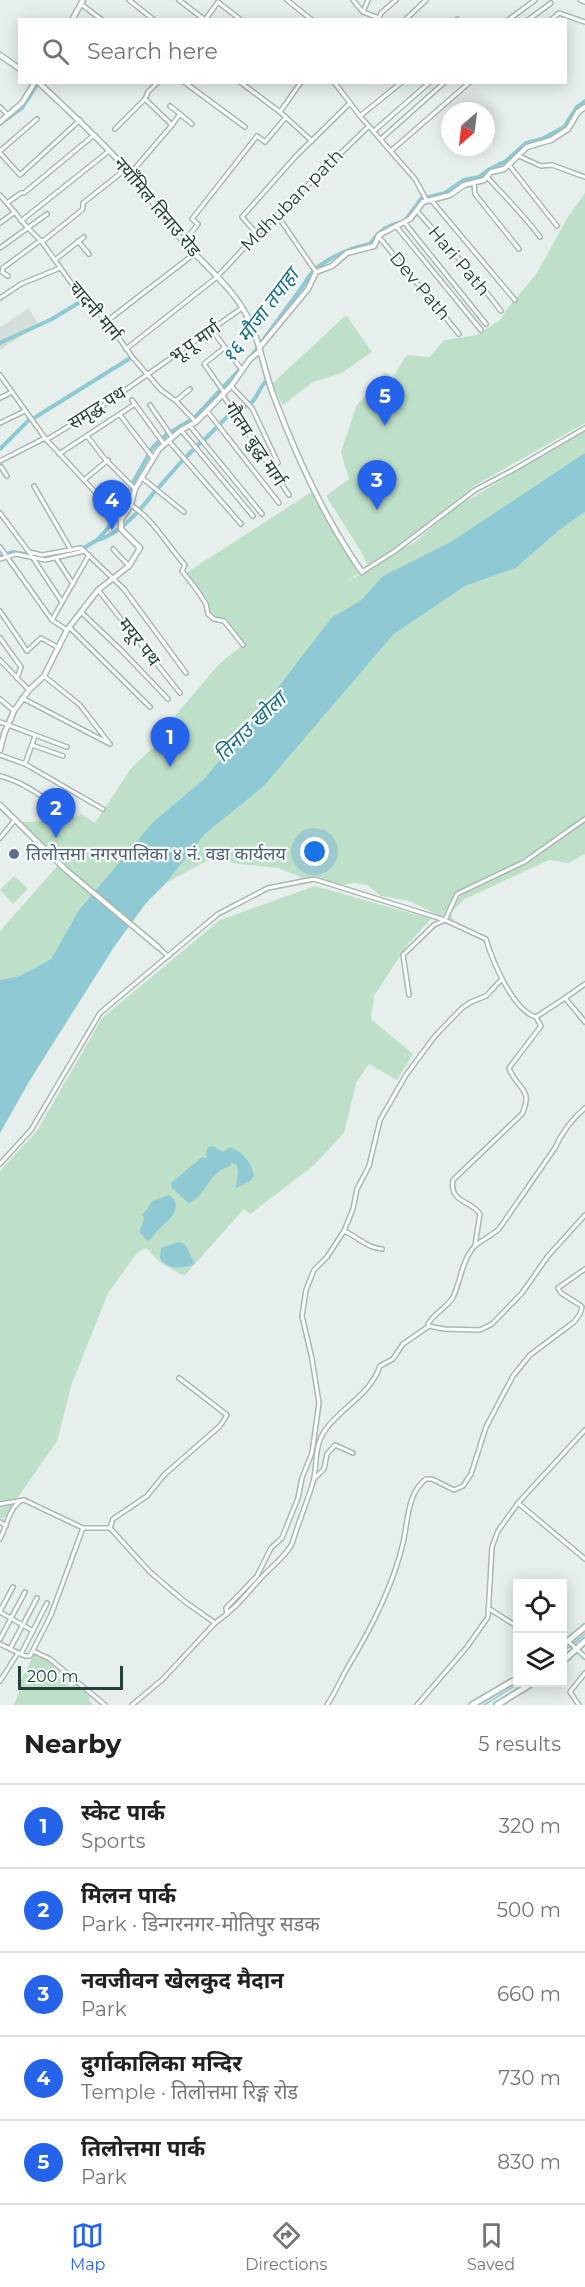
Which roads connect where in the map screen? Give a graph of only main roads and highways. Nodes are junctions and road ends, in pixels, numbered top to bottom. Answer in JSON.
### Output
{"nodes":[{"id":1,"x":585,"y":1627,"type":"edge"},
{"id":2,"x":585,"y":1641,"type":"edge"},
{"id":3,"x":567,"y":1642,"type":"edge"},
{"id":4,"x":567,"y":1658,"type":"edge"},
{"id":5,"x":513,"y":1681,"type":"edge"},
{"id":6,"x":527,"y":1687,"type":"edge"},
{"id":7,"x":472,"y":1705,"type":"edge"},
{"id":8,"x":497,"y":1705,"type":"edge"}],
"edges":[{"from":1,"to":3,"type":"main road"},
{"from":2,"to":4,"type":"main road"},
{"from":5,"to":7,"type":"main road"},
{"from":6,"to":8,"type":"main road"}]}
